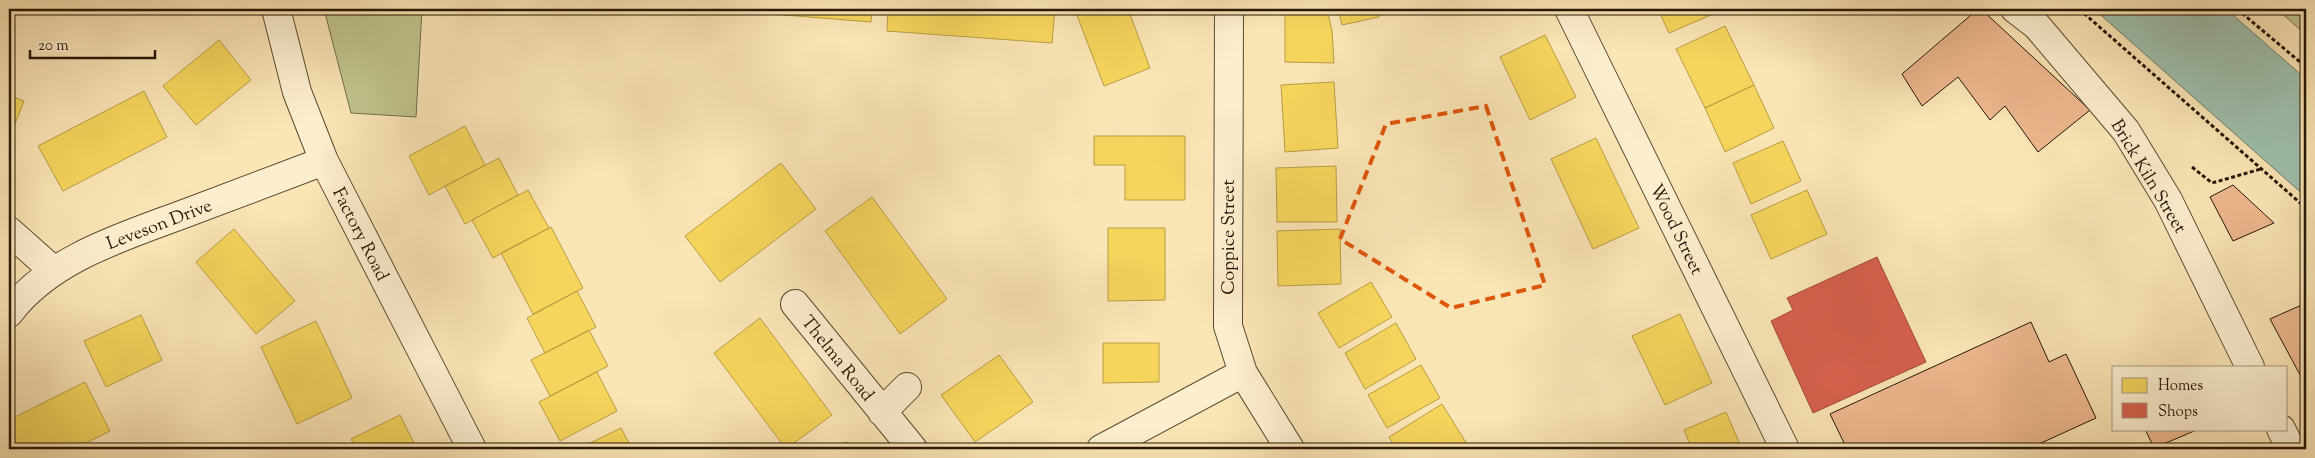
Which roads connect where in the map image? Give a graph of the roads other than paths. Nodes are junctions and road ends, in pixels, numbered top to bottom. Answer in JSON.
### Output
{"nodes":[{"id":1,"x":276,"y":9,"type":"edge"},
{"id":2,"x":1229,"y":9,"type":"edge"},
{"id":3,"x":1569,"y":9,"type":"edge"},
{"id":4,"x":2015,"y":9,"type":"edge"},
{"id":5,"x":324,"y":161,"type":"junction"},
{"id":6,"x":9,"y":231,"type":"edge"},
{"id":7,"x":54,"y":271,"type":"junction"},
{"id":8,"x":795,"y":304,"type":"dead end"},
{"id":9,"x":9,"y":314,"type":"edge"},
{"id":10,"x":2250,"y":366,"type":"edge"},
{"id":11,"x":1243,"y":373,"type":"junction"},
{"id":12,"x":907,"y":387,"type":"dead end"},
{"id":13,"x":882,"y":412,"type":"junction"},
{"id":14,"x":2282,"y":430,"type":"edge"},
{"id":15,"x":472,"y":449,"type":"edge"},
{"id":16,"x":913,"y":449,"type":"edge"},
{"id":17,"x":1101,"y":449,"type":"edge"},
{"id":18,"x":1290,"y":449,"type":"edge"},
{"id":19,"x":1785,"y":449,"type":"edge"},
{"id":20,"x":2291,"y":449,"type":"edge"}],
"edges":[{"from":1,"to":5,"type":"street","name":"Factory Road"},
{"from":2,"to":11,"type":"street","name":"Coppice Street"},
{"from":3,"to":19,"type":"street","name":"Wood Street"},
{"from":4,"to":10,"type":"street","name":"Brick Kiln Street"},
{"from":5,"to":7,"type":"street","name":"Leveson Drive"},
{"from":5,"to":15,"type":"street","name":"Factory Road"},
{"from":6,"to":7,"type":"street"},
{"from":7,"to":9,"type":"street","name":"Leveson Drive"},
{"from":8,"to":13,"type":"street","name":"Thelma Road"},
{"from":11,"to":17,"type":"street"},
{"from":11,"to":18,"type":"street","name":"Coppice Street"},
{"from":12,"to":13,"type":"street","name":"Thelma Road"},
{"from":13,"to":16,"type":"street","name":"Thelma Road"},
{"from":14,"to":20,"type":"street"}]}
